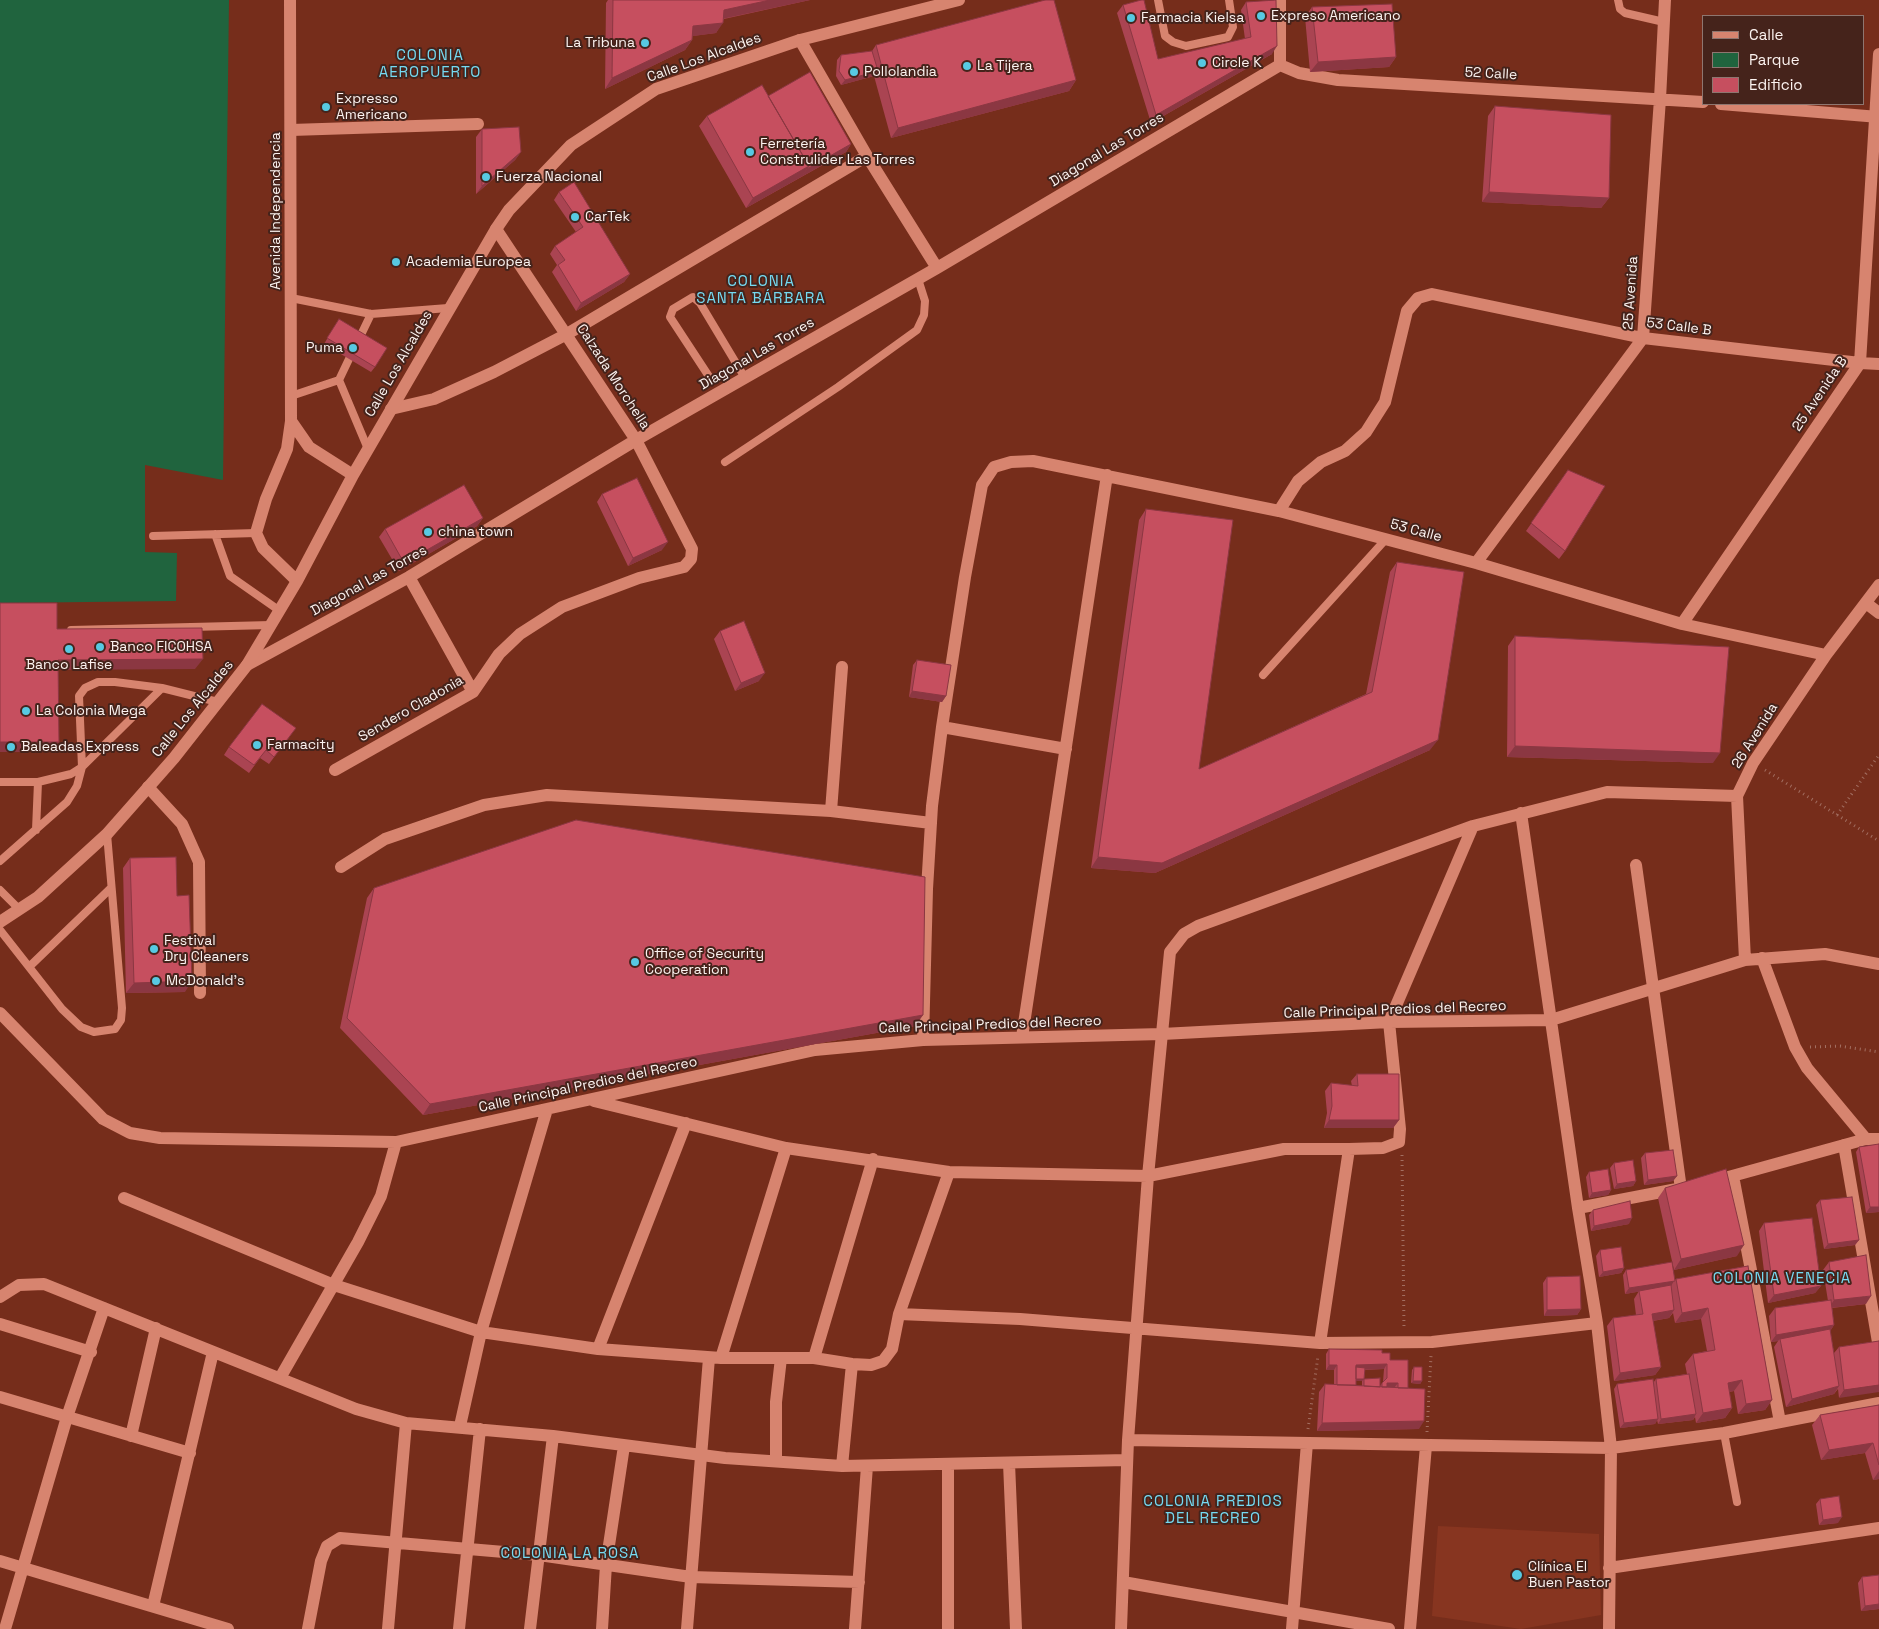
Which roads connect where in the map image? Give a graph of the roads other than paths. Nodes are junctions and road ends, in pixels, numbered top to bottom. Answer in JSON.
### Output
{"nodes":[{"id":1,"x":290,"y":0,"type":"edge"},
{"id":2,"x":959,"y":0,"type":"edge"},
{"id":3,"x":1158,"y":0,"type":"edge"},
{"id":4,"x":1229,"y":0,"type":"edge"},
{"id":5,"x":1280,"y":0,"type":"edge"},
{"id":6,"x":1618,"y":0,"type":"edge"},
{"id":7,"x":1665,"y":0,"type":"edge"},
{"id":8,"x":1664,"y":22,"type":"junction"},
{"id":9,"x":800,"y":40,"type":"junction"},
{"id":10,"x":1879,"y":54,"type":"edge"},
{"id":11,"x":1280,"y":65,"type":"junction"},
{"id":12,"x":1660,"y":99,"type":"junction"},
{"id":13,"x":1702,"y":102,"type":"edge"},
{"id":14,"x":1734,"y":105,"type":"edge"},
{"id":15,"x":1877,"y":116,"type":"edge"},
{"id":16,"x":478,"y":124,"type":"dead end"},
{"id":17,"x":291,"y":130,"type":"junction"},
{"id":18,"x":867,"y":156,"type":"junction"},
{"id":19,"x":496,"y":229,"type":"junction"},
{"id":20,"x":937,"y":268,"type":"junction"},
{"id":21,"x":918,"y":279,"type":"junction"},
{"id":22,"x":291,"y":298,"type":"junction"},
{"id":23,"x":448,"y":308,"type":"junction"},
{"id":24,"x":371,"y":314,"type":"junction"},
{"id":25,"x":567,"y":334,"type":"junction"},
{"id":26,"x":1643,"y":338,"type":"junction"},
{"id":27,"x":359,"y":339,"type":"edge"},
{"id":28,"x":349,"y":359,"type":"edge"},
{"id":29,"x":1860,"y":363,"type":"junction"},
{"id":30,"x":1879,"y":364,"type":"edge"},
{"id":31,"x":710,"y":378,"type":"dead end"},
{"id":32,"x":745,"y":378,"type":"junction"},
{"id":33,"x":339,"y":380,"type":"junction"},
{"id":34,"x":291,"y":396,"type":"junction"},
{"id":35,"x":391,"y":409,"type":"junction"},
{"id":36,"x":291,"y":421,"type":"junction"},
{"id":37,"x":636,"y":440,"type":"junction"},
{"id":38,"x":368,"y":449,"type":"junction"},
{"id":39,"x":725,"y":462,"type":"dead end"},
{"id":40,"x":352,"y":475,"type":"junction"},
{"id":41,"x":1107,"y":475,"type":"junction"},
{"id":42,"x":1279,"y":511,"type":"junction"},
{"id":43,"x":256,"y":533,"type":"junction"},
{"id":44,"x":215,"y":534,"type":"junction"},
{"id":45,"x":153,"y":536,"type":"dead end"},
{"id":46,"x":1386,"y":539,"type":"junction"},
{"id":47,"x":692,"y":549,"type":"joint"},
{"id":48,"x":1476,"y":563,"type":"junction"},
{"id":49,"x":409,"y":577,"type":"junction"},
{"id":50,"x":297,"y":581,"type":"junction"},
{"id":51,"x":1879,"y":584,"type":"edge"},
{"id":52,"x":1866,"y":603,"type":"junction"},
{"id":53,"x":280,"y":611,"type":"junction"},
{"id":54,"x":1879,"y":613,"type":"edge"},
{"id":55,"x":1682,"y":624,"type":"junction"},
{"id":56,"x":271,"y":625,"type":"junction"},
{"id":57,"x":62,"y":630,"type":"edge"},
{"id":58,"x":1826,"y":656,"type":"junction"},
{"id":59,"x":247,"y":665,"type":"junction"},
{"id":60,"x":842,"y":667,"type":"dead end"},
{"id":61,"x":1263,"y":675,"type":"dead end"},
{"id":62,"x":162,"y":688,"type":"junction"},
{"id":63,"x":473,"y":692,"type":"junction"},
{"id":64,"x":218,"y":702,"type":"junction"},
{"id":65,"x":942,"y":727,"type":"junction"},
{"id":66,"x":1066,"y":749,"type":"junction"},
{"id":67,"x":82,"y":767,"type":"junction"},
{"id":68,"x":335,"y":770,"type":"dead end"},
{"id":69,"x":0,"y":782,"type":"edge"},
{"id":70,"x":38,"y":782,"type":"junction"},
{"id":71,"x":148,"y":787,"type":"junction"},
{"id":72,"x":1737,"y":796,"type":"junction"},
{"id":73,"x":831,"y":811,"type":"junction"},
{"id":74,"x":1521,"y":813,"type":"junction"},
{"id":75,"x":931,"y":823,"type":"junction"},
{"id":76,"x":1473,"y":826,"type":"junction"},
{"id":77,"x":36,"y":830,"type":"junction"},
{"id":78,"x":107,"y":834,"type":"junction"},
{"id":79,"x":0,"y":861,"type":"edge"},
{"id":80,"x":1636,"y":865,"type":"dead end"},
{"id":81,"x":341,"y":867,"type":"dead end"},
{"id":82,"x":111,"y":888,"type":"junction"},
{"id":83,"x":0,"y":890,"type":"edge"},
{"id":84,"x":19,"y":909,"type":"junction"},
{"id":85,"x":0,"y":922,"type":"edge"},
{"id":86,"x":0,"y":930,"type":"edge"},
{"id":87,"x":1762,"y":958,"type":"junction"},
{"id":88,"x":1745,"y":960,"type":"junction"},
{"id":89,"x":1879,"y":964,"type":"edge"},
{"id":90,"x":29,"y":967,"type":"junction"},
{"id":91,"x":1653,"y":988,"type":"junction"},
{"id":92,"x":200,"y":994,"type":"dead end"},
{"id":93,"x":0,"y":1013,"type":"edge"},
{"id":94,"x":1551,"y":1020,"type":"junction"},
{"id":95,"x":1389,"y":1022,"type":"junction"},
{"id":96,"x":1162,"y":1034,"type":"junction"},
{"id":97,"x":1022,"y":1037,"type":"junction"},
{"id":98,"x":923,"y":1040,"type":"junction"},
{"id":99,"x":589,"y":1100,"type":"junction"},
{"id":100,"x":547,"y":1109,"type":"junction"},
{"id":101,"x":686,"y":1123,"type":"junction"},
{"id":102,"x":1866,"y":1139,"type":"junction"},
{"id":103,"x":1879,"y":1139,"type":"edge"},
{"id":104,"x":396,"y":1142,"type":"junction"},
{"id":105,"x":1844,"y":1145,"type":"junction"},
{"id":106,"x":786,"y":1148,"type":"junction"},
{"id":107,"x":1349,"y":1149,"type":"junction"},
{"id":108,"x":873,"y":1159,"type":"junction"},
{"id":109,"x":949,"y":1172,"type":"junction"},
{"id":110,"x":1148,"y":1176,"type":"junction"},
{"id":111,"x":1733,"y":1176,"type":"junction"},
{"id":112,"x":1690,"y":1186,"type":"junction"},
{"id":113,"x":124,"y":1198,"type":"dead end"},
{"id":114,"x":1578,"y":1208,"type":"junction"},
{"id":115,"x":334,"y":1285,"type":"junction"},
{"id":116,"x":0,"y":1297,"type":"edge"},
{"id":117,"x":104,"y":1308,"type":"junction"},
{"id":118,"x":899,"y":1314,"type":"junction"},
{"id":119,"x":1597,"y":1323,"type":"junction"},
{"id":120,"x":0,"y":1324,"type":"edge"},
{"id":121,"x":1138,"y":1327,"type":"junction"},
{"id":122,"x":156,"y":1328,"type":"junction"},
{"id":123,"x":481,"y":1332,"type":"junction"},
{"id":124,"x":1320,"y":1343,"type":"junction"},
{"id":125,"x":598,"y":1348,"type":"junction"},
{"id":126,"x":1879,"y":1348,"type":"edge"},
{"id":127,"x":91,"y":1352,"type":"junction"},
{"id":128,"x":213,"y":1352,"type":"junction"},
{"id":129,"x":715,"y":1358,"type":"junction"},
{"id":130,"x":781,"y":1358,"type":"junction"},
{"id":131,"x":814,"y":1358,"type":"junction"},
{"id":132,"x":852,"y":1364,"type":"junction"},
{"id":133,"x":280,"y":1378,"type":"junction"},
{"id":134,"x":0,"y":1397,"type":"edge"},
{"id":135,"x":1879,"y":1403,"type":"edge"},
{"id":136,"x":68,"y":1417,"type":"junction"},
{"id":137,"x":1780,"y":1422,"type":"junction"},
{"id":138,"x":406,"y":1423,"type":"junction"},
{"id":139,"x":460,"y":1426,"type":"junction"},
{"id":140,"x":480,"y":1429,"type":"junction"},
{"id":141,"x":1724,"y":1433,"type":"junction"},
{"id":142,"x":130,"y":1436,"type":"junction"},
{"id":143,"x":552,"y":1436,"type":"junction"},
{"id":144,"x":1128,"y":1440,"type":"junction"},
{"id":145,"x":1306,"y":1443,"type":"junction"},
{"id":146,"x":624,"y":1446,"type":"junction"},
{"id":147,"x":1426,"y":1446,"type":"junction"},
{"id":148,"x":1611,"y":1448,"type":"junction"},
{"id":149,"x":190,"y":1453,"type":"junction"},
{"id":150,"x":703,"y":1454,"type":"junction"},
{"id":151,"x":776,"y":1460,"type":"junction"},
{"id":152,"x":1127,"y":1460,"type":"junction"},
{"id":153,"x":1008,"y":1463,"type":"junction"},
{"id":154,"x":948,"y":1465,"type":"junction"},
{"id":155,"x":842,"y":1466,"type":"junction"},
{"id":156,"x":867,"y":1466,"type":"junction"},
{"id":157,"x":1737,"y":1502,"type":"dead end"},
{"id":158,"x":1879,"y":1528,"type":"edge"},
{"id":159,"x":396,"y":1541,"type":"junction"},
{"id":160,"x":466,"y":1547,"type":"junction"},
{"id":161,"x":539,"y":1555,"type":"junction"},
{"id":162,"x":0,"y":1561,"type":"edge"},
{"id":163,"x":606,"y":1565,"type":"junction"},
{"id":164,"x":23,"y":1568,"type":"junction"},
{"id":165,"x":1609,"y":1568,"type":"junction"},
{"id":166,"x":691,"y":1577,"type":"junction"},
{"id":167,"x":859,"y":1582,"type":"junction"},
{"id":168,"x":1123,"y":1582,"type":"junction"},
{"id":169,"x":153,"y":1606,"type":"junction"},
{"id":170,"x":1293,"y":1613,"type":"junction"},
{"id":171,"x":5,"y":1629,"type":"edge"},
{"id":172,"x":228,"y":1629,"type":"edge"},
{"id":173,"x":308,"y":1629,"type":"edge"},
{"id":174,"x":388,"y":1629,"type":"edge"},
{"id":175,"x":459,"y":1629,"type":"edge"},
{"id":176,"x":530,"y":1629,"type":"edge"},
{"id":177,"x":602,"y":1629,"type":"edge"},
{"id":178,"x":687,"y":1629,"type":"edge"},
{"id":179,"x":856,"y":1629,"type":"edge"},
{"id":180,"x":948,"y":1629,"type":"edge"},
{"id":181,"x":1016,"y":1629,"type":"edge"},
{"id":182,"x":1121,"y":1629,"type":"edge"},
{"id":183,"x":1292,"y":1629,"type":"edge"},
{"id":184,"x":1390,"y":1629,"type":"edge"},
{"id":185,"x":1410,"y":1629,"type":"edge"},
{"id":186,"x":1609,"y":1629,"type":"edge"}],
"edges":[{"from":1,"to":17,"type":"street","name":"Avenida Independencia"},
{"from":2,"to":9,"type":"street","name":"Calle Los Alcaldes"},
{"from":3,"to":4,"type":"lane"},
{"from":5,"to":11,"type":"street"},
{"from":6,"to":8,"type":"lane"},
{"from":7,"to":8,"type":"street","name":"25 Avenida"},
{"from":8,"to":12,"type":"street","name":"25 Avenida"},
{"from":9,"to":18,"type":"street"},
{"from":9,"to":19,"type":"street","name":"Calle Los Alcaldes"},
{"from":10,"to":15,"type":"street","name":"25 Avenida B"},
{"from":11,"to":12,"type":"street","name":"52 Calle"},
{"from":11,"to":20,"type":"street","name":"Diagonal Las Torres"},
{"from":12,"to":13,"type":"street","name":"52 Calle"},
{"from":12,"to":26,"type":"street","name":"25 Avenida"},
{"from":14,"to":15,"type":"street"},
{"from":15,"to":29,"type":"street","name":"25 Avenida B"},
{"from":16,"to":17,"type":"street"},
{"from":17,"to":22,"type":"street","name":"Avenida Independencia"},
{"from":18,"to":20,"type":"street"},
{"from":18,"to":25,"type":"street"},
{"from":19,"to":23,"type":"street","name":"Calle Los Alcaldes"},
{"from":19,"to":25,"type":"street","name":"Calzada Morchella"},
{"from":20,"to":21,"type":"street","name":"Diagonal Las Torres"},
{"from":21,"to":32,"type":"street","name":"Diagonal Las Torres"},
{"from":21,"to":39,"type":"lane"},
{"from":22,"to":24,"type":"lane"},
{"from":22,"to":34,"type":"street","name":"Avenida Independencia"},
{"from":23,"to":24,"type":"lane"},
{"from":23,"to":35,"type":"street","name":"Calle Los Alcaldes"},
{"from":24,"to":27,"type":"lane"},
{"from":25,"to":35,"type":"street"},
{"from":25,"to":37,"type":"street","name":"Calzada Morchella"},
{"from":26,"to":29,"type":"street","name":"53 Calle B"},
{"from":26,"to":42,"type":"street","name":"53 Calle B"},
{"from":26,"to":48,"type":"street","name":"25 Avenida"},
{"from":28,"to":33,"type":"lane"},
{"from":29,"to":30,"type":"street","name":"53 Calle B"},
{"from":29,"to":55,"type":"street","name":"25 Avenida B"},
{"from":31,"to":32,"type":"lane"},
{"from":32,"to":37,"type":"street","name":"Diagonal Las Torres"},
{"from":33,"to":34,"type":"lane"},
{"from":33,"to":38,"type":"lane"},
{"from":34,"to":36,"type":"street","name":"Avenida Independencia"},
{"from":35,"to":38,"type":"street","name":"Calle Los Alcaldes"},
{"from":36,"to":40,"type":"street"},
{"from":36,"to":43,"type":"street","name":"Avenida Independencia"},
{"from":37,"to":47,"type":"street","name":"Calzada Morchella"},
{"from":37,"to":49,"type":"street","name":"Diagonal Las Torres"},
{"from":38,"to":40,"type":"street","name":"Calle Los Alcaldes"},
{"from":40,"to":50,"type":"street","name":"Calle Los Alcaldes"},
{"from":41,"to":42,"type":"street","name":"53 Calle"},
{"from":41,"to":65,"type":"street","name":"53 Calle"},
{"from":41,"to":66,"type":"street"},
{"from":42,"to":46,"type":"street","name":"53 Calle"},
{"from":43,"to":44,"type":"lane"},
{"from":43,"to":50,"type":"street"},
{"from":44,"to":45,"type":"lane"},
{"from":44,"to":53,"type":"lane"},
{"from":46,"to":48,"type":"street","name":"53 Calle"},
{"from":46,"to":61,"type":"lane"},
{"from":47,"to":63,"type":"street","name":"Sendero Cladonia"},
{"from":48,"to":55,"type":"street","name":"53 Calle"},
{"from":49,"to":59,"type":"street","name":"Diagonal Las Torres"},
{"from":49,"to":63,"type":"street"},
{"from":50,"to":53,"type":"street","name":"Calle Los Alcaldes"},
{"from":51,"to":52,"type":"street","name":"26 Avenida"},
{"from":52,"to":54,"type":"street"},
{"from":52,"to":58,"type":"street","name":"26 Avenida"},
{"from":53,"to":56,"type":"street","name":"Calle Los Alcaldes"},
{"from":55,"to":58,"type":"street","name":"53 Calle"},
{"from":56,"to":57,"type":"lane"},
{"from":56,"to":59,"type":"street","name":"Calle Los Alcaldes"},
{"from":58,"to":72,"type":"street","name":"26 Avenida"},
{"from":59,"to":64,"type":"street","name":"Calle Los Alcaldes"},
{"from":60,"to":73,"type":"street"},
{"from":62,"to":64,"type":"lane"},
{"from":62,"to":67,"type":"lane"},
{"from":62,"to":67,"type":"lane"},
{"from":63,"to":68,"type":"street","name":"Sendero Cladonia"},
{"from":64,"to":71,"type":"street","name":"Calle Los Alcaldes"},
{"from":65,"to":66,"type":"street"},
{"from":65,"to":75,"type":"street"},
{"from":66,"to":97,"type":"street"},
{"from":67,"to":70,"type":"lane"},
{"from":67,"to":77,"type":"lane"},
{"from":69,"to":70,"type":"lane"},
{"from":70,"to":77,"type":"lane"},
{"from":71,"to":78,"type":"street","name":"Calle Los Alcaldes"},
{"from":71,"to":92,"type":"street"},
{"from":72,"to":74,"type":"street"},
{"from":72,"to":88,"type":"street","name":"26 Avenida"},
{"from":73,"to":75,"type":"street"},
{"from":73,"to":81,"type":"street"},
{"from":74,"to":76,"type":"street"},
{"from":74,"to":94,"type":"street"},
{"from":75,"to":98,"type":"street"},
{"from":76,"to":95,"type":"street"},
{"from":76,"to":96,"type":"street"},
{"from":77,"to":79,"type":"lane"},
{"from":78,"to":82,"type":"lane"},
{"from":78,"to":84,"type":"street","name":"Calle Los Alcaldes"},
{"from":80,"to":91,"type":"street"},
{"from":82,"to":90,"type":"lane"},
{"from":82,"to":90,"type":"lane"},
{"from":83,"to":84,"type":"lane"},
{"from":84,"to":85,"type":"street","name":"Calle Los Alcaldes"},
{"from":86,"to":90,"type":"lane"},
{"from":87,"to":88,"type":"street","name":"Calle Principal Predios del Recreo"},
{"from":87,"to":89,"type":"street","name":"Calle Principal Predios del Recreo"},
{"from":87,"to":102,"type":"street"},
{"from":88,"to":91,"type":"street","name":"Calle Principal Predios del Recreo"},
{"from":91,"to":94,"type":"street","name":"Calle Principal Predios del Recreo"},
{"from":91,"to":112,"type":"street"},
{"from":93,"to":104,"type":"street","name":"Calle Principal Predios del Recreo"},
{"from":94,"to":95,"type":"street","name":"Calle Principal Predios del Recreo"},
{"from":94,"to":114,"type":"street"},
{"from":95,"to":96,"type":"street","name":"Calle Principal Predios del Recreo"},
{"from":95,"to":107,"type":"street"},
{"from":96,"to":97,"type":"street","name":"Calle Principal Predios del Recreo"},
{"from":96,"to":110,"type":"street"},
{"from":97,"to":98,"type":"street","name":"Calle Principal Predios del Recreo"},
{"from":98,"to":99,"type":"street","name":"Calle Principal Predios del Recreo"},
{"from":99,"to":100,"type":"street","name":"Calle Principal Predios del Recreo"},
{"from":99,"to":101,"type":"street"},
{"from":100,"to":104,"type":"street","name":"Calle Principal Predios del Recreo"},
{"from":100,"to":123,"type":"street"},
{"from":101,"to":106,"type":"street"},
{"from":101,"to":125,"type":"street"},
{"from":102,"to":103,"type":"street"},
{"from":102,"to":105,"type":"street"},
{"from":104,"to":115,"type":"street"},
{"from":105,"to":111,"type":"street"},
{"from":105,"to":126,"type":"street"},
{"from":106,"to":108,"type":"street"},
{"from":106,"to":129,"type":"street"},
{"from":107,"to":110,"type":"street"},
{"from":107,"to":124,"type":"street"},
{"from":108,"to":109,"type":"street"},
{"from":108,"to":131,"type":"street"},
{"from":109,"to":110,"type":"street"},
{"from":109,"to":118,"type":"street"},
{"from":110,"to":121,"type":"street"},
{"from":111,"to":112,"type":"street"},
{"from":111,"to":137,"type":"street"},
{"from":112,"to":114,"type":"street"},
{"from":113,"to":115,"type":"street"},
{"from":114,"to":119,"type":"street"},
{"from":115,"to":123,"type":"street"},
{"from":115,"to":133,"type":"street"},
{"from":116,"to":117,"type":"street"},
{"from":117,"to":122,"type":"street"},
{"from":117,"to":127,"type":"street"},
{"from":118,"to":121,"type":"street"},
{"from":118,"to":132,"type":"street"},
{"from":119,"to":124,"type":"street"},
{"from":119,"to":148,"type":"street"},
{"from":120,"to":127,"type":"street"},
{"from":121,"to":124,"type":"street"},
{"from":121,"to":144,"type":"street"},
{"from":122,"to":128,"type":"street"},
{"from":122,"to":142,"type":"street"},
{"from":123,"to":125,"type":"street"},
{"from":123,"to":139,"type":"street"},
{"from":125,"to":129,"type":"street"},
{"from":127,"to":136,"type":"street"},
{"from":128,"to":133,"type":"street"},
{"from":128,"to":149,"type":"street"},
{"from":129,"to":130,"type":"street"},
{"from":129,"to":150,"type":"street"},
{"from":130,"to":131,"type":"street"},
{"from":130,"to":151,"type":"street"},
{"from":131,"to":132,"type":"street"},
{"from":132,"to":155,"type":"street"},
{"from":133,"to":138,"type":"street"},
{"from":134,"to":136,"type":"street"},
{"from":135,"to":137,"type":"street"},
{"from":136,"to":142,"type":"street"},
{"from":136,"to":164,"type":"street"},
{"from":137,"to":141,"type":"street"},
{"from":138,"to":139,"type":"street"},
{"from":138,"to":159,"type":"street"},
{"from":139,"to":140,"type":"street"},
{"from":140,"to":143,"type":"street"},
{"from":140,"to":160,"type":"street"},
{"from":141,"to":148,"type":"street"},
{"from":141,"to":157,"type":"lane"},
{"from":142,"to":149,"type":"street"},
{"from":143,"to":146,"type":"street"},
{"from":143,"to":161,"type":"street"},
{"from":144,"to":145,"type":"street"},
{"from":144,"to":152,"type":"street"},
{"from":145,"to":147,"type":"street"},
{"from":145,"to":170,"type":"street"},
{"from":146,"to":150,"type":"street"},
{"from":146,"to":163,"type":"street"},
{"from":147,"to":148,"type":"street"},
{"from":147,"to":185,"type":"street"},
{"from":148,"to":165,"type":"street"},
{"from":149,"to":169,"type":"street"},
{"from":150,"to":151,"type":"street"},
{"from":150,"to":166,"type":"street"},
{"from":151,"to":155,"type":"street"},
{"from":152,"to":153,"type":"street"},
{"from":152,"to":168,"type":"street"},
{"from":153,"to":154,"type":"street"},
{"from":153,"to":181,"type":"street"},
{"from":154,"to":156,"type":"street"},
{"from":154,"to":180,"type":"street"},
{"from":155,"to":156,"type":"street"},
{"from":156,"to":167,"type":"street"},
{"from":158,"to":165,"type":"street"},
{"from":159,"to":160,"type":"street"},
{"from":159,"to":173,"type":"street"},
{"from":159,"to":174,"type":"street"},
{"from":160,"to":161,"type":"street"},
{"from":160,"to":175,"type":"street"},
{"from":161,"to":163,"type":"street"},
{"from":161,"to":176,"type":"street"},
{"from":162,"to":164,"type":"street"},
{"from":163,"to":166,"type":"street"},
{"from":163,"to":177,"type":"street"},
{"from":164,"to":169,"type":"street"},
{"from":164,"to":171,"type":"street"},
{"from":165,"to":186,"type":"street"},
{"from":166,"to":167,"type":"street"},
{"from":166,"to":178,"type":"street"},
{"from":167,"to":179,"type":"street"},
{"from":168,"to":170,"type":"street"},
{"from":168,"to":182,"type":"street"},
{"from":169,"to":172,"type":"street"},
{"from":170,"to":183,"type":"street"},
{"from":170,"to":184,"type":"street"}]}
